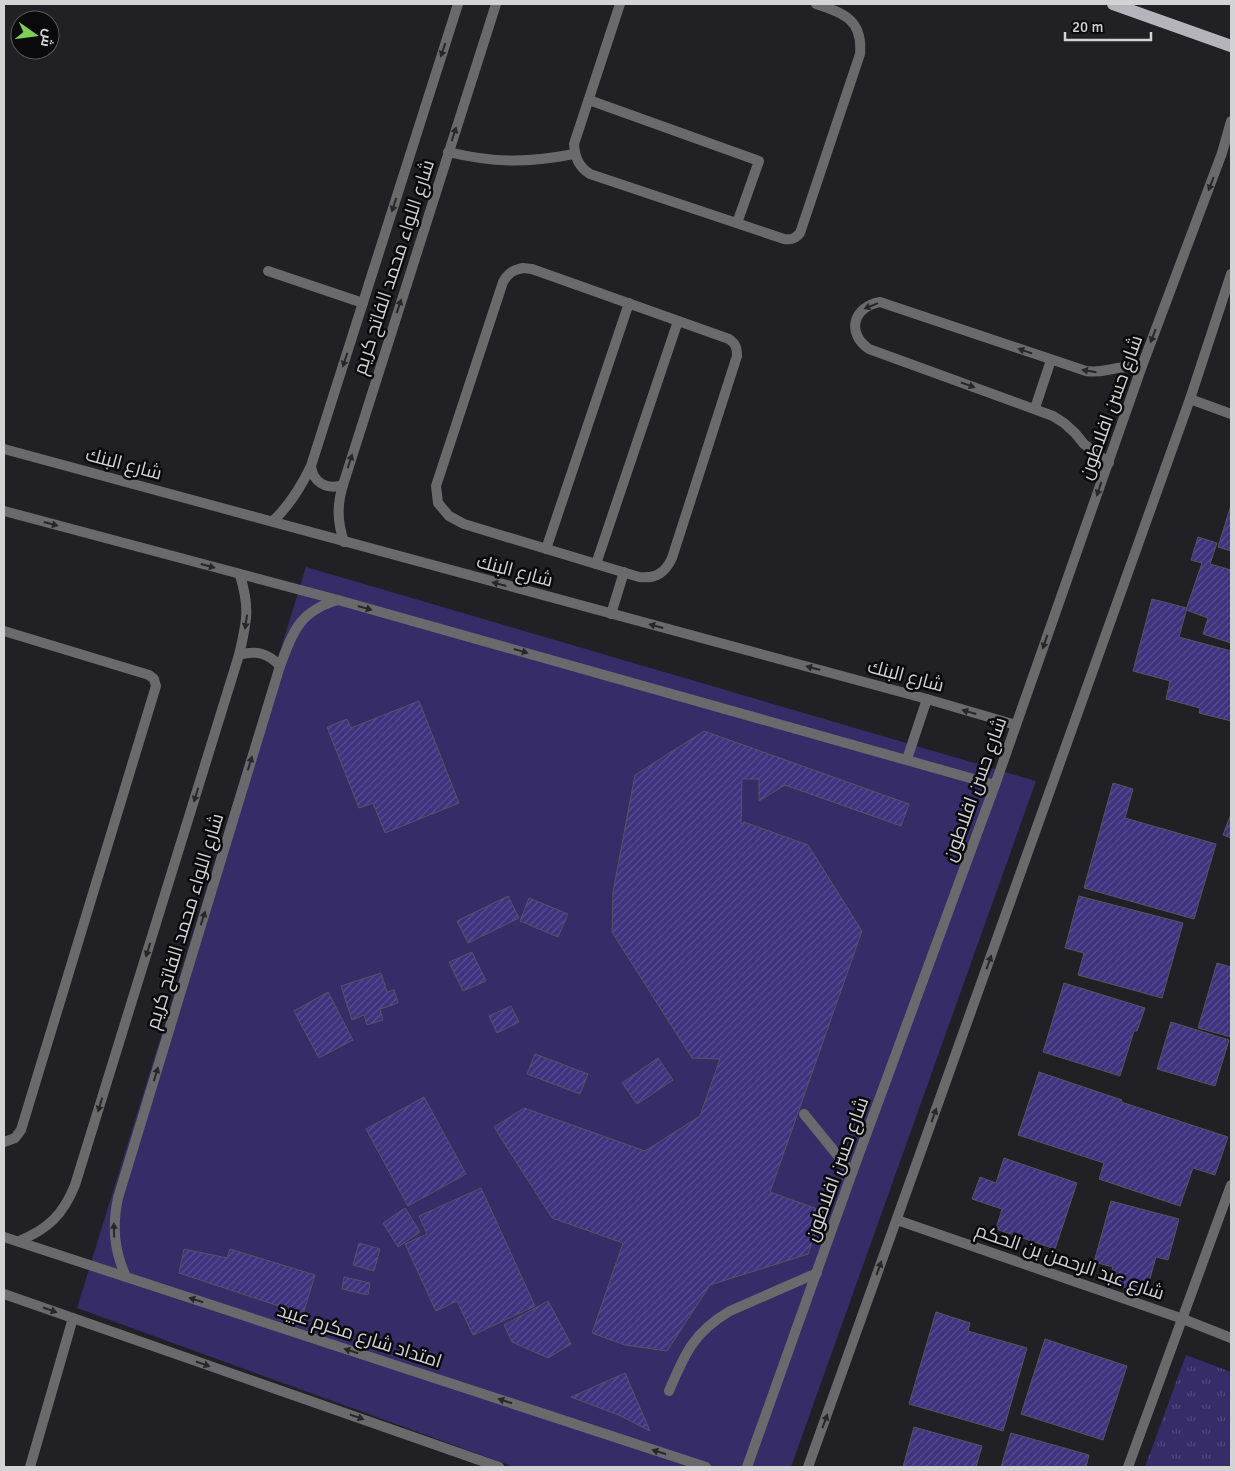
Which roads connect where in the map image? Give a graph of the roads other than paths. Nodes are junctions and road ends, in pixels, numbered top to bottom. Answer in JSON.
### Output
{"nodes":[{"id":1,"x":458,"y":4,"type":"edge"},
{"id":2,"x":496,"y":4,"type":"edge"},
{"id":3,"x":620,"y":4,"type":"edge"},
{"id":4,"x":816,"y":4,"type":"edge"},
{"id":5,"x":1113,"y":4,"type":"edge"},
{"id":6,"x":1231,"y":46,"type":"edge"},
{"id":7,"x":589,"y":100,"type":"junction"},
{"id":8,"x":1231,"y":121,"type":"edge"},
{"id":9,"x":448,"y":152,"type":"junction"},
{"id":10,"x":574,"y":154,"type":"junction"},
{"id":11,"x":1227,"y":155,"type":"edge"},
{"id":12,"x":737,"y":223,"type":"junction"},
{"id":13,"x":268,"y":272,"type":"dead end"},
{"id":14,"x":1231,"y":274,"type":"edge"},
{"id":15,"x":363,"y":303,"type":"junction"},
{"id":16,"x":628,"y":303,"type":"junction"},
{"id":17,"x":678,"y":321,"type":"junction"},
{"id":18,"x":1051,"y":360,"type":"junction"},
{"id":19,"x":1142,"y":366,"type":"junction"},
{"id":20,"x":1190,"y":399,"type":"junction"},
{"id":21,"x":1035,"y":408,"type":"junction"},
{"id":22,"x":1231,"y":414,"type":"edge"},
{"id":23,"x":4,"y":449,"type":"edge"},
{"id":24,"x":1109,"y":462,"type":"junction"},
{"id":25,"x":311,"y":466,"type":"junction"},
{"id":26,"x":343,"y":485,"type":"junction"},
{"id":27,"x":4,"y":511,"type":"edge"},
{"id":28,"x":273,"y":521,"type":"junction"},
{"id":29,"x":344,"y":542,"type":"junction"},
{"id":30,"x":546,"y":549,"type":"junction"},
{"id":31,"x":596,"y":564,"type":"junction"},
{"id":32,"x":624,"y":572,"type":"junction"},
{"id":33,"x":240,"y":575,"type":"junction"},
{"id":34,"x":338,"y":600,"type":"junction"},
{"id":35,"x":611,"y":614,"type":"junction"},
{"id":36,"x":4,"y":631,"type":"edge"},
{"id":37,"x":239,"y":655,"type":"junction"},
{"id":38,"x":280,"y":666,"type":"junction"},
{"id":39,"x":927,"y":699,"type":"junction"},
{"id":40,"x":1016,"y":725,"type":"junction"},
{"id":41,"x":907,"y":759,"type":"junction"},
{"id":42,"x":995,"y":784,"type":"junction"},
{"id":43,"x":804,"y":1114,"type":"dead end"},
{"id":44,"x":4,"y":1142,"type":"edge"},
{"id":45,"x":852,"y":1174,"type":"junction"},
{"id":46,"x":1231,"y":1185,"type":"edge"},
{"id":47,"x":897,"y":1220,"type":"junction"},
{"id":48,"x":4,"y":1237,"type":"edge"},
{"id":49,"x":18,"y":1242,"type":"junction"},
{"id":50,"x":816,"y":1273,"type":"junction"},
{"id":51,"x":126,"y":1277,"type":"junction"},
{"id":52,"x":4,"y":1294,"type":"edge"},
{"id":53,"x":74,"y":1318,"type":"junction"},
{"id":54,"x":1183,"y":1319,"type":"junction"},
{"id":55,"x":1231,"y":1338,"type":"edge"},
{"id":56,"x":669,"y":1391,"type":"dead end"},
{"id":57,"x":694,"y":1465,"type":"edge"},
{"id":58,"x":30,"y":1467,"type":"edge"},
{"id":59,"x":499,"y":1467,"type":"edge"},
{"id":60,"x":706,"y":1467,"type":"edge"},
{"id":61,"x":747,"y":1467,"type":"edge"},
{"id":62,"x":808,"y":1467,"type":"edge"},
{"id":63,"x":1128,"y":1467,"type":"edge"}],
"edges":[{"from":1,"to":15,"type":"street","name":"شارع اللواء محمد الفاتح كريم","one_way":true},
{"from":9,"to":2,"type":"street","name":"شارع اللواء محمد الفاتح كريم","one_way":true},
{"from":3,"to":7,"type":"street"},
{"from":4,"to":12,"type":"street"},
{"from":5,"to":6,"type":"main road"},
{"from":7,"to":10,"type":"street"},
{"from":7,"to":12,"type":"street"},
{"from":8,"to":11,"type":"street","name":"شارع حسن افلاطون"},
{"from":9,"to":10,"type":"street"},
{"from":26,"to":9,"type":"street","name":"شارع اللواء محمد الفاتح كريم","one_way":true},
{"from":10,"to":12,"type":"street"},
{"from":11,"to":19,"type":"street","name":"شارع حسن افلاطون","one_way":true},
{"from":13,"to":15,"type":"street"},
{"from":14,"to":20,"type":"street"},
{"from":15,"to":25,"type":"street","name":"شارع اللواء محمد الفاتح كريم","one_way":true},
{"from":16,"to":17,"type":"street"},
{"from":16,"to":30,"type":"street"},
{"from":16,"to":30,"type":"street"},
{"from":17,"to":31,"type":"street"},
{"from":17,"to":32,"type":"street"},
{"from":19,"to":18,"type":"street","one_way":true},
{"from":18,"to":21,"type":"street"},
{"from":18,"to":21,"type":"street","one_way":true},
{"from":19,"to":24,"type":"street","name":"شارع حسن افلاطون"},
{"from":20,"to":22,"type":"street"},
{"from":47,"to":20,"type":"street","one_way":true},
{"from":21,"to":24,"type":"street"},
{"from":23,"to":28,"type":"street","name":"شارع البنك"},
{"from":24,"to":40,"type":"street","name":"شارع حسن افلاطون","one_way":true},
{"from":25,"to":26,"type":"street"},
{"from":25,"to":28,"type":"street","name":"شارع اللواء محمد الفاتح كريم"},
{"from":26,"to":29,"type":"street","name":"شارع اللواء محمد الفاتح كريم"},
{"from":27,"to":33,"type":"street","one_way":true},
{"from":28,"to":29,"type":"street","name":"شارع البنك"},
{"from":35,"to":29,"type":"street","name":"شارع البنك","one_way":true},
{"from":30,"to":31,"type":"street"},
{"from":31,"to":32,"type":"street"},
{"from":32,"to":35,"type":"street"},
{"from":33,"to":34,"type":"street"},
{"from":33,"to":37,"type":"street","name":"شارع اللواء محمد الفاتح كريم","one_way":true},
{"from":34,"to":38,"type":"street","name":"شارع اللواء محمد الفاتح كريم"},
{"from":34,"to":41,"type":"street","one_way":true},
{"from":39,"to":35,"type":"street","name":"شارع البنك","one_way":true},
{"from":36,"to":44,"type":"street"},
{"from":37,"to":38,"type":"street"},
{"from":37,"to":49,"type":"street","name":"شارع اللواء محمد الفاتح كريم","one_way":true},
{"from":51,"to":38,"type":"street","name":"شارع اللواء محمد الفاتح كريم","one_way":true},
{"from":40,"to":39,"type":"street","name":"شارع البنك","one_way":true},
{"from":39,"to":41,"type":"street"},
{"from":40,"to":42,"type":"street","name":"شارع حسن افلاطون"},
{"from":41,"to":42,"type":"street"},
{"from":42,"to":45,"type":"street","name":"شارع حسن افلاطون"},
{"from":43,"to":45,"type":"street"},
{"from":45,"to":50,"type":"street","name":"شارع حسن افلاطون"},
{"from":46,"to":54,"type":"street"},
{"from":47,"to":54,"type":"street","name":"شارع عبد الرحمن بن الحكم"},
{"from":62,"to":47,"type":"street","one_way":true},
{"from":48,"to":49,"type":"street","name":"امتداد شارع مكرم عبيد"},
{"from":49,"to":51,"type":"street","name":"امتداد شارع مكرم عبيد"},
{"from":50,"to":56,"type":"street"},
{"from":50,"to":61,"type":"street","name":"شارع حسن افلاطون"},
{"from":57,"to":51,"type":"street","name":"امتداد شارع مكرم عبيد","one_way":true},
{"from":52,"to":53,"type":"street","one_way":true},
{"from":53,"to":58,"type":"street"},
{"from":53,"to":59,"type":"street","one_way":true},
{"from":54,"to":55,"type":"street","name":"شارع عبد الرحمن بن الحكم"},
{"from":54,"to":63,"type":"street"},
{"from":57,"to":60,"type":"street","name":"امتداد شارع مكرم عبيد"}]}
